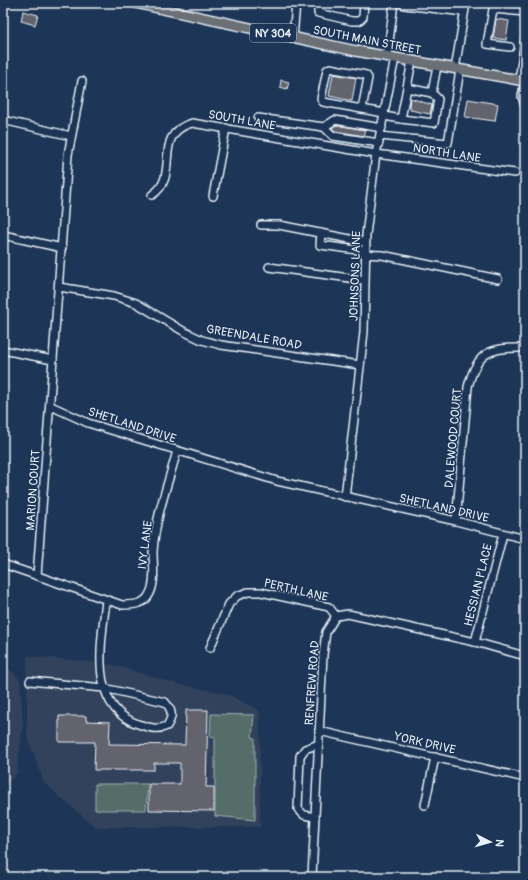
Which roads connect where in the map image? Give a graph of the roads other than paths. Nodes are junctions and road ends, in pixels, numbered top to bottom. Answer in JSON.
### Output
{"nodes":[{"id":1,"x":135,"y":3,"type":"edge"},
{"id":2,"x":296,"y":3,"type":"edge"},
{"id":3,"x":318,"y":3,"type":"edge"},
{"id":4,"x":364,"y":3,"type":"edge"},
{"id":5,"x":394,"y":3,"type":"edge"},
{"id":6,"x":466,"y":3,"type":"edge"},
{"id":7,"x":404,"y":5,"type":"dead end"},
{"id":8,"x":464,"y":12,"type":"junction"},
{"id":9,"x":525,"y":12,"type":"edge"},
{"id":10,"x":293,"y":38,"type":"junction"},
{"id":11,"x":525,"y":40,"type":"edge"},
{"id":12,"x":510,"y":48,"type":"dead end"},
{"id":13,"x":391,"y":57,"type":"junction"},
{"id":14,"x":412,"y":61,"type":"junction"},
{"id":15,"x":437,"y":66,"type":"junction"},
{"id":16,"x":458,"y":69,"type":"junction"},
{"id":17,"x":82,"y":81,"type":"dead end"},
{"id":18,"x":523,"y":81,"type":"edge"},
{"id":19,"x":407,"y":88,"type":"junction"},
{"id":20,"x":432,"y":93,"type":"junction"},
{"id":21,"x":525,"y":106,"type":"edge"},
{"id":22,"x":362,"y":109,"type":"junction"},
{"id":23,"x":384,"y":115,"type":"junction"},
{"id":24,"x":258,"y":118,"type":"dead end"},
{"id":25,"x":401,"y":119,"type":"junction"},
{"id":26,"x":3,"y":120,"type":"edge"},
{"id":27,"x":324,"y":127,"type":"junction"},
{"id":28,"x":226,"y":128,"type":"junction"},
{"id":29,"x":382,"y":128,"type":"junction"},
{"id":30,"x":71,"y":136,"type":"junction"},
{"id":31,"x":380,"y":136,"type":"junction"},
{"id":32,"x":379,"y":144,"type":"junction"},
{"id":33,"x":376,"y":154,"type":"junction"},
{"id":34,"x":515,"y":173,"type":"dead end"},
{"id":35,"x":152,"y":195,"type":"dead end"},
{"id":36,"x":213,"y":196,"type":"dead end"},
{"id":37,"x":261,"y":225,"type":"dead end"},
{"id":38,"x":321,"y":233,"type":"junction"},
{"id":39,"x":3,"y":235,"type":"edge"},
{"id":40,"x":365,"y":242,"type":"junction"},
{"id":41,"x":62,"y":248,"type":"junction"},
{"id":42,"x":364,"y":253,"type":"junction"},
{"id":43,"x":269,"y":267,"type":"dead end"},
{"id":44,"x":498,"y":279,"type":"dead end"},
{"id":45,"x":364,"y":280,"type":"junction"},
{"id":46,"x":59,"y":287,"type":"junction"},
{"id":47,"x":525,"y":348,"type":"edge"},
{"id":48,"x":3,"y":350,"type":"edge"},
{"id":49,"x":54,"y":360,"type":"junction"},
{"id":50,"x":360,"y":365,"type":"junction"},
{"id":51,"x":50,"y":406,"type":"junction"},
{"id":52,"x":177,"y":451,"type":"junction"},
{"id":53,"x":345,"y":497,"type":"junction"},
{"id":54,"x":456,"y":521,"type":"junction"},
{"id":55,"x":503,"y":534,"type":"junction"},
{"id":56,"x":525,"y":539,"type":"edge"},
{"id":57,"x":3,"y":564,"type":"edge"},
{"id":58,"x":38,"y":576,"type":"junction"},
{"id":59,"x":106,"y":600,"type":"junction"},
{"id":60,"x":336,"y":616,"type":"junction"},
{"id":61,"x":475,"y":642,"type":"junction"},
{"id":62,"x":210,"y":648,"type":"dead end"},
{"id":63,"x":525,"y":656,"type":"edge"},
{"id":64,"x":30,"y":681,"type":"dead end"},
{"id":65,"x":103,"y":684,"type":"junction"},
{"id":66,"x":319,"y":731,"type":"junction"},
{"id":67,"x":319,"y":744,"type":"junction"},
{"id":68,"x":435,"y":757,"type":"junction"},
{"id":69,"x":525,"y":778,"type":"edge"},
{"id":70,"x":425,"y":805,"type":"dead end"},
{"id":71,"x":314,"y":817,"type":"junction"},
{"id":72,"x":312,"y":877,"type":"edge"}],
"edges":[{"from":1,"to":10,"type":"main road","name":"SOUTH MAIN STREET","number":"NY 304"},
{"from":2,"to":10,"type":"street"},
{"from":3,"to":4,"type":"street"},
{"from":5,"to":13,"type":"street","name":"JOHNSONS LANE"},
{"from":6,"to":8,"type":"street"},
{"from":7,"to":8,"type":"street"},
{"from":8,"to":16,"type":"street"},
{"from":9,"to":12,"type":"street"},
{"from":10,"to":13,"type":"main road","name":"SOUTH MAIN STREET","number":"NY 304"},
{"from":11,"to":18,"type":"street"},
{"from":13,"to":14,"type":"main road","name":"SOUTH MAIN STREET","number":"NY 304"},
{"from":13,"to":23,"type":"street","name":"JOHNSONS LANE"},
{"from":14,"to":15,"type":"main road","name":"SOUTH MAIN STREET","number":"NY 304"},
{"from":14,"to":19,"type":"street"},
{"from":15,"to":16,"type":"main road","name":"SOUTH MAIN STREET","number":"NY 304"},
{"from":15,"to":20,"type":"street"},
{"from":16,"to":18,"type":"main road","name":"SOUTH MAIN STREET","number":"NY 304"},
{"from":16,"to":31,"type":"street"},
{"from":17,"to":30,"type":"street"},
{"from":18,"to":21,"type":"street"},
{"from":19,"to":20,"type":"street"},
{"from":19,"to":25,"type":"street"},
{"from":20,"to":25,"type":"street"},
{"from":22,"to":22,"type":"street"},
{"from":22,"to":23,"type":"street"},
{"from":23,"to":25,"type":"street"},
{"from":23,"to":29,"type":"street","name":"JOHNSONS LANE"},
{"from":24,"to":27,"type":"street"},
{"from":26,"to":30,"type":"street"},
{"from":27,"to":29,"type":"street"},
{"from":27,"to":32,"type":"street"},
{"from":28,"to":33,"type":"street","name":"SOUTH LANE"},
{"from":28,"to":35,"type":"street","name":"SOUTH LANE"},
{"from":28,"to":36,"type":"street"},
{"from":29,"to":31,"type":"street","name":"JOHNSONS LANE"},
{"from":30,"to":41,"type":"street"},
{"from":31,"to":32,"type":"street","name":"JOHNSONS LANE"},
{"from":32,"to":33,"type":"street","name":"JOHNSONS LANE"},
{"from":33,"to":34,"type":"street","name":"NORTH LANE"},
{"from":33,"to":40,"type":"street","name":"JOHNSONS LANE"},
{"from":37,"to":38,"type":"street"},
{"from":38,"to":40,"type":"street"},
{"from":38,"to":42,"type":"street"},
{"from":39,"to":41,"type":"street"},
{"from":40,"to":42,"type":"street","name":"JOHNSONS LANE"},
{"from":41,"to":46,"type":"street"},
{"from":42,"to":44,"type":"street"},
{"from":42,"to":45,"type":"street","name":"JOHNSONS LANE"},
{"from":43,"to":45,"type":"street"},
{"from":45,"to":50,"type":"street","name":"JOHNSONS LANE"},
{"from":46,"to":49,"type":"street"},
{"from":46,"to":50,"type":"street","name":"GREENDALE ROAD"},
{"from":47,"to":54,"type":"street","name":"DALEWOOD COURT"},
{"from":48,"to":49,"type":"street"},
{"from":49,"to":51,"type":"street"},
{"from":50,"to":53,"type":"street","name":"JOHNSONS LANE"},
{"from":51,"to":52,"type":"street","name":"SHETLAND DRIVE"},
{"from":51,"to":58,"type":"street","name":"MARION COURT"},
{"from":52,"to":53,"type":"street","name":"SHETLAND DRIVE"},
{"from":52,"to":59,"type":"street","name":"IVY LANE"},
{"from":53,"to":54,"type":"street","name":"SHETLAND DRIVE"},
{"from":54,"to":55,"type":"street","name":"SHETLAND DRIVE"},
{"from":55,"to":56,"type":"street","name":"SHETLAND DRIVE"},
{"from":55,"to":61,"type":"street","name":"HESSIAN PLACE"},
{"from":57,"to":58,"type":"street"},
{"from":58,"to":59,"type":"street"},
{"from":59,"to":65,"type":"street"},
{"from":60,"to":61,"type":"street"},
{"from":60,"to":62,"type":"street","name":"PERTH LANE"},
{"from":60,"to":66,"type":"street","name":"RENFREW ROAD"},
{"from":61,"to":63,"type":"street"},
{"from":64,"to":65,"type":"street"},
{"from":65,"to":65,"type":"street"},
{"from":66,"to":67,"type":"street","name":"RENFREW ROAD"},
{"from":66,"to":68,"type":"street","name":"YORK DRIVE"},
{"from":67,"to":71,"type":"street","name":"RENFREW ROAD"},
{"from":67,"to":71,"type":"street"},
{"from":68,"to":69,"type":"street","name":"YORK DRIVE"},
{"from":68,"to":70,"type":"street"},
{"from":71,"to":72,"type":"street","name":"RENFREW ROAD"}]}
